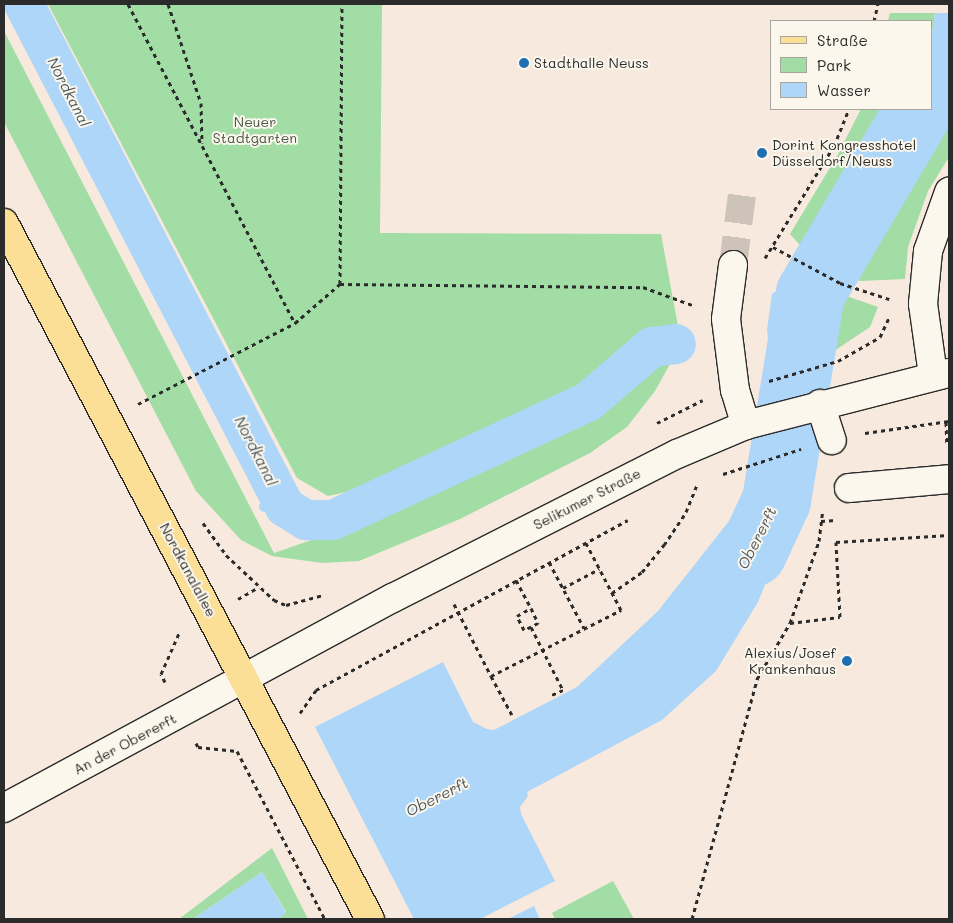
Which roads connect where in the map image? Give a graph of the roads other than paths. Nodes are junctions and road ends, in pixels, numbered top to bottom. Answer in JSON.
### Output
{"nodes":[{"id":1,"x":949,"y":192,"type":"edge"},
{"id":2,"x":4,"y":223,"type":"edge"},
{"id":3,"x":733,"y":265,"type":"tunnel mouth"},
{"id":4,"x":941,"y":374,"type":"edge"},
{"id":5,"x":814,"y":406,"type":"junction"},
{"id":6,"x":754,"y":423,"type":"junction"},
{"id":7,"x":832,"y":440,"type":"road end"},
{"id":8,"x":949,"y":479,"type":"edge"},
{"id":9,"x":849,"y":488,"type":"dead end"},
{"id":10,"x":245,"y":679,"type":"junction"},
{"id":11,"x":4,"y":808,"type":"edge"},
{"id":12,"x":370,"y":919,"type":"edge"}],
"edges":[{"from":1,"to":4,"type":"street"},
{"from":2,"to":10,"type":"main road","name":"Nordkanalallee"},
{"from":3,"to":6,"type":"street"},
{"from":4,"to":5,"type":"street","name":"Selikumer Straße"},
{"from":5,"to":6,"type":"street","name":"Selikumer Straße"},
{"from":5,"to":7,"type":"street"},
{"from":6,"to":10,"type":"street","name":"Selikumer Straße"},
{"from":8,"to":9,"type":"street"},
{"from":10,"to":11,"type":"street","name":"An der Obererft"},
{"from":10,"to":12,"type":"main road","name":"Nordkanalallee"}]}
